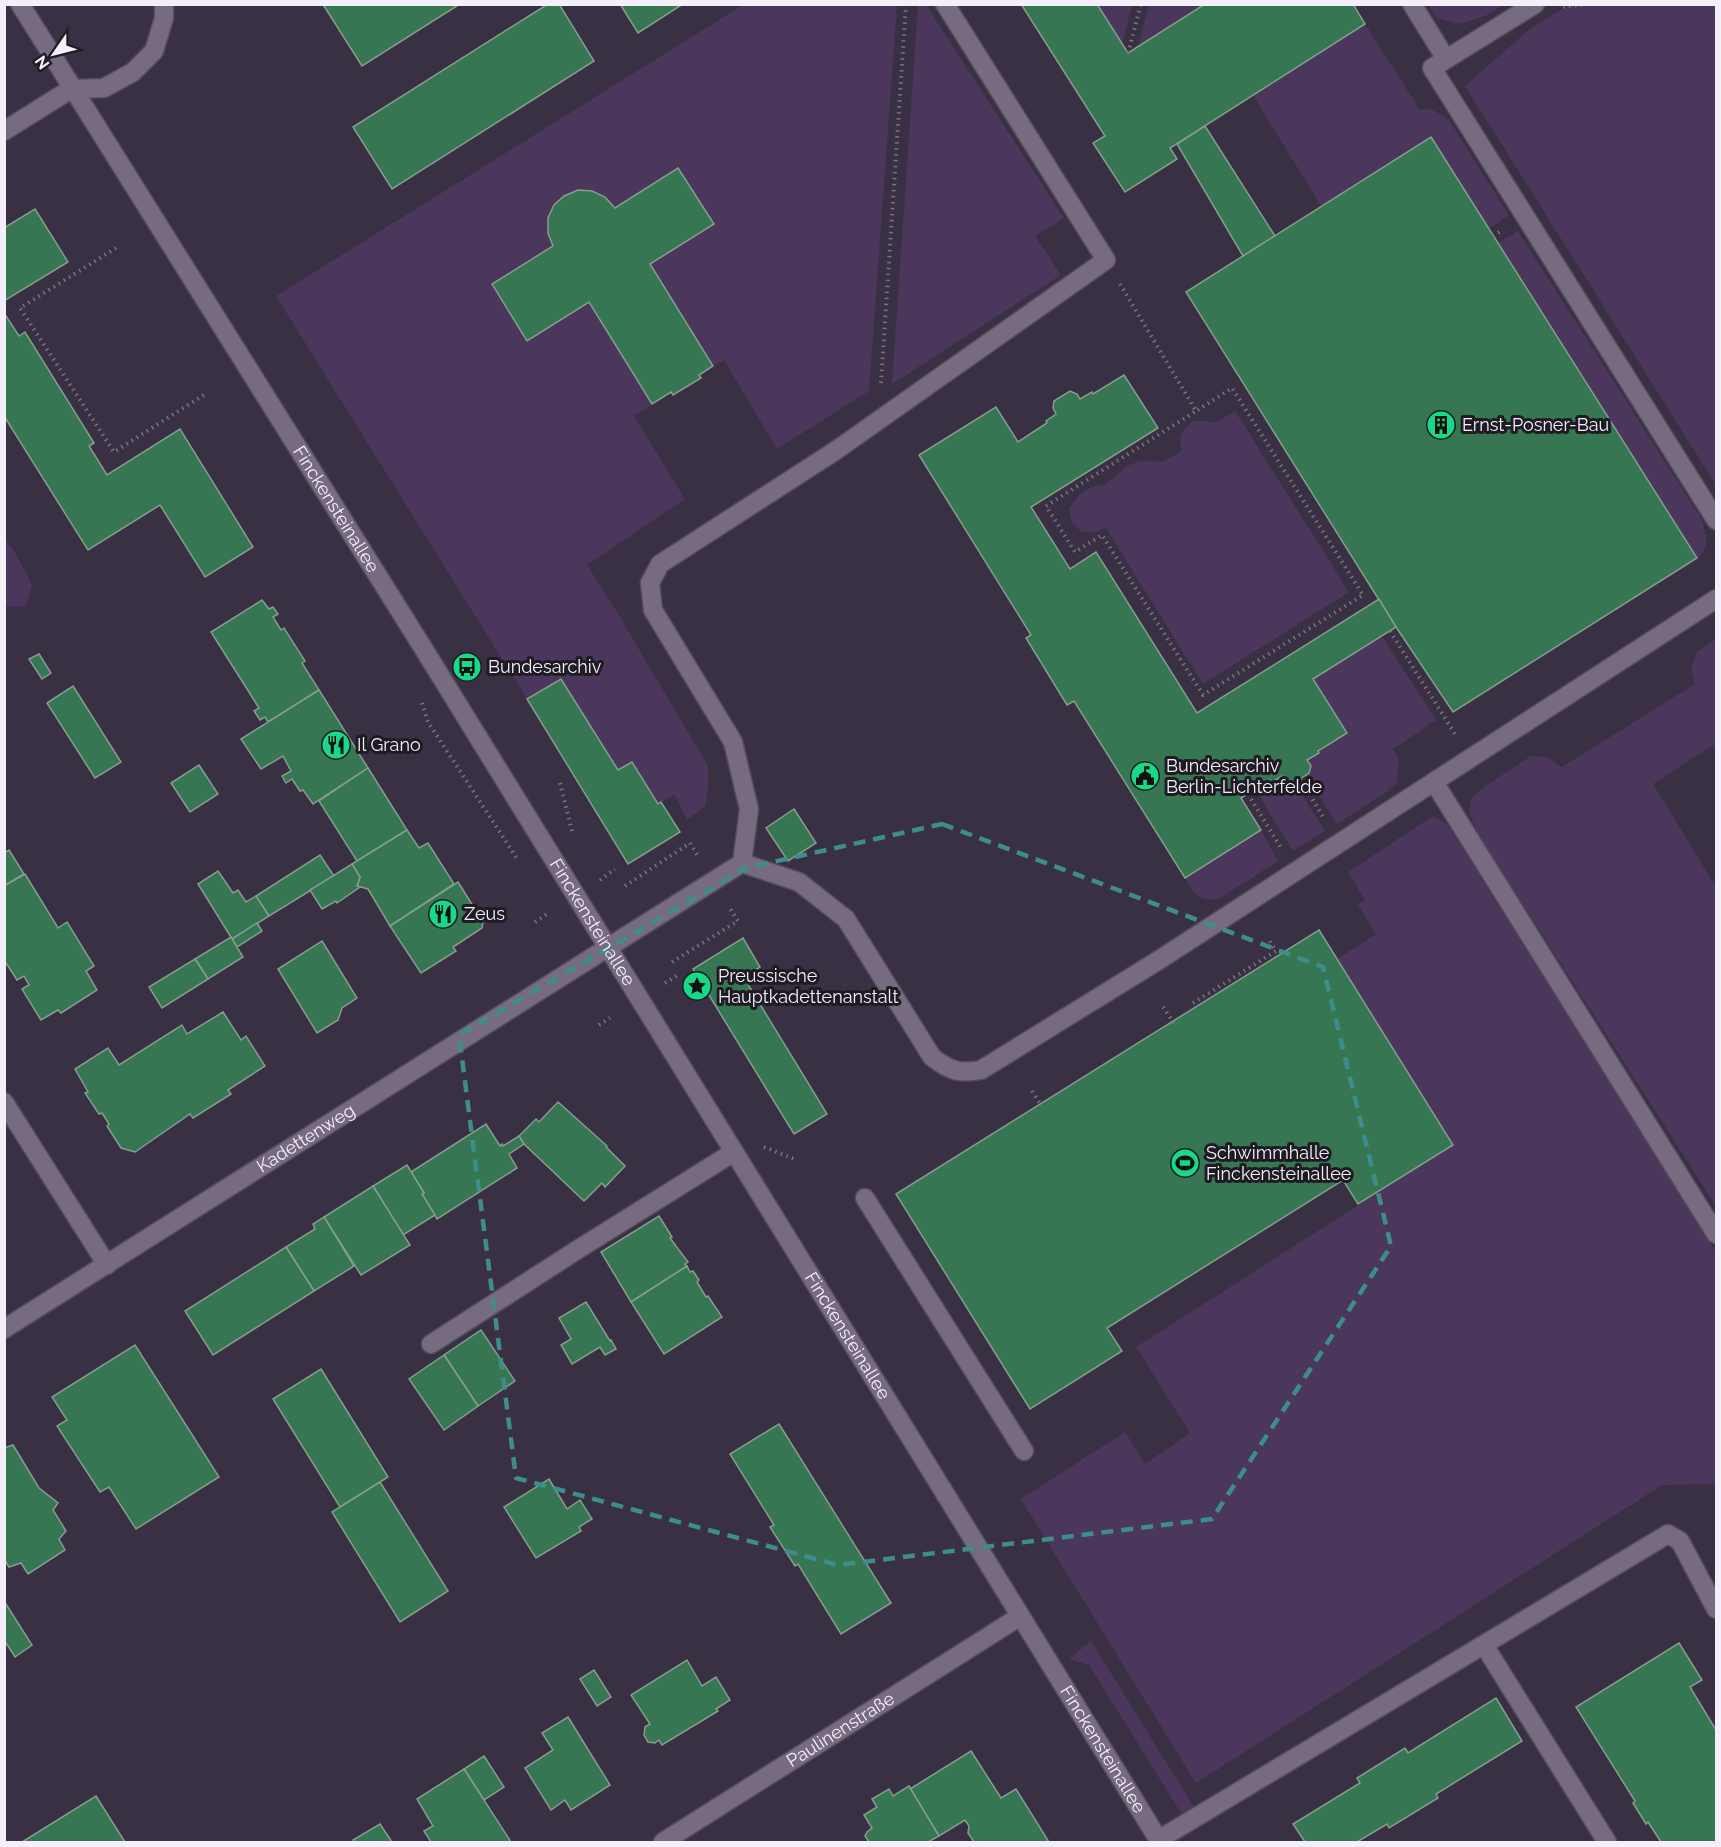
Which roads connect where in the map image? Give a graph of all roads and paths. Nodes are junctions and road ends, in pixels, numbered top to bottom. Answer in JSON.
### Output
{"nodes":[{"id":1,"x":20,"y":4,"type":"edge"},
{"id":2,"x":164,"y":4,"type":"edge"},
{"id":3,"x":906,"y":4,"type":"edge"},
{"id":4,"x":945,"y":4,"type":"edge"},
{"id":5,"x":1141,"y":4,"type":"edge"},
{"id":6,"x":1412,"y":4,"type":"edge"},
{"id":7,"x":1535,"y":4,"type":"edge"},
{"id":8,"x":1128,"y":53,"type":"dead end"},
{"id":9,"x":1446,"y":59,"type":"junction"},
{"id":10,"x":71,"y":88,"type":"junction"},
{"id":11,"x":4,"y":130,"type":"edge"},
{"id":12,"x":116,"y":248,"type":"dead end"},
{"id":13,"x":1106,"y":260,"type":"junction"},
{"id":14,"x":207,"y":393,"type":"dead end"},
{"id":15,"x":1196,"y":411,"type":"junction"},
{"id":16,"x":878,"y":420,"type":"junction"},
{"id":17,"x":1716,"y":520,"type":"edge"},
{"id":18,"x":1716,"y":599,"type":"edge"},
{"id":19,"x":1390,"y":631,"type":"dead end"},
{"id":20,"x":422,"y":702,"type":"dead end"},
{"id":21,"x":1445,"y":717,"type":"dead end"},
{"id":22,"x":1300,"y":779,"type":"dead end"},
{"id":23,"x":1434,"y":782,"type":"junction"},
{"id":24,"x":561,"y":783,"type":"dead end"},
{"id":25,"x":1248,"y":794,"type":"dead end"},
{"id":26,"x":1340,"y":843,"type":"junction"},
{"id":27,"x":576,"y":845,"type":"dead end"},
{"id":28,"x":700,"y":860,"type":"dead end"},
{"id":29,"x":742,"y":863,"type":"junction"},
{"id":30,"x":523,"y":868,"type":"dead end"},
{"id":31,"x":615,"y":869,"type":"dead end"},
{"id":32,"x":1296,"y":871,"type":"junction"},
{"id":33,"x":600,"y":880,"type":"dead end"},
{"id":34,"x":625,"y":885,"type":"dead end"},
{"id":35,"x":729,"y":907,"type":"dead end"},
{"id":36,"x":547,"y":914,"type":"dead end"},
{"id":37,"x":535,"y":922,"type":"dead end"},
{"id":38,"x":1269,"y":940,"type":"dead end"},
{"id":39,"x":607,"y":948,"type":"junction"},
{"id":40,"x":672,"y":962,"type":"dead end"},
{"id":41,"x":680,"y":974,"type":"dead end"},
{"id":42,"x":665,"y":983,"type":"dead end"},
{"id":43,"x":1193,"y":1003,"type":"dead end"},
{"id":44,"x":1163,"y":1007,"type":"dead end"},
{"id":45,"x":610,"y":1018,"type":"dead end"},
{"id":46,"x":1174,"y":1023,"type":"dead end"},
{"id":47,"x":599,"y":1025,"type":"dead end"},
{"id":48,"x":1032,"y":1091,"type":"dead end"},
{"id":49,"x":4,"y":1102,"type":"edge"},
{"id":50,"x":1041,"y":1105,"type":"dead end"},
{"id":51,"x":734,"y":1152,"type":"junction"},
{"id":52,"x":865,"y":1198,"type":"dead end"},
{"id":53,"x":1716,"y":1234,"type":"edge"},
{"id":54,"x":107,"y":1265,"type":"junction"},
{"id":55,"x":4,"y":1329,"type":"edge"},
{"id":56,"x":431,"y":1344,"type":"dead end"},
{"id":57,"x":1024,"y":1451,"type":"dead end"},
{"id":58,"x":1716,"y":1609,"type":"edge"},
{"id":59,"x":1019,"y":1617,"type":"junction"},
{"id":60,"x":1484,"y":1645,"type":"junction"},
{"id":61,"x":1159,"y":1841,"type":"edge"},
{"id":62,"x":663,"y":1842,"type":"edge"},
{"id":63,"x":1607,"y":1842,"type":"edge"}],
"edges":[{"from":1,"to":10,"type":"street","name":"Finckensteinallee"},
{"from":2,"to":10,"type":"street"},
{"from":3,"to":16,"type":"path"},
{"from":4,"to":13,"type":"street"},
{"from":5,"to":8,"type":"path"},
{"from":6,"to":9,"type":"street"},
{"from":7,"to":9,"type":"street"},
{"from":9,"to":17,"type":"street"},
{"from":10,"to":11,"type":"street"},
{"from":10,"to":39,"type":"street","name":"Finckensteinallee"},
{"from":12,"to":14,"type":"path"},
{"from":13,"to":15,"type":"path"},
{"from":13,"to":16,"type":"street"},
{"from":15,"to":15,"type":"path"},
{"from":16,"to":29,"type":"street"},
{"from":18,"to":23,"type":"street"},
{"from":19,"to":21,"type":"path"},
{"from":20,"to":30,"type":"path"},
{"from":22,"to":26,"type":"path"},
{"from":23,"to":26,"type":"street"},
{"from":23,"to":53,"type":"street"},
{"from":24,"to":27,"type":"path"},
{"from":25,"to":32,"type":"path"},
{"from":26,"to":32,"type":"street"},
{"from":28,"to":34,"type":"path"},
{"from":29,"to":32,"type":"street"},
{"from":29,"to":39,"type":"street","name":"Kadettenweg"},
{"from":31,"to":33,"type":"path"},
{"from":35,"to":40,"type":"path"},
{"from":36,"to":37,"type":"path"},
{"from":38,"to":43,"type":"path"},
{"from":39,"to":51,"type":"street","name":"Finckensteinallee"},
{"from":39,"to":54,"type":"street","name":"Kadettenweg"},
{"from":41,"to":42,"type":"path"},
{"from":44,"to":46,"type":"path"},
{"from":45,"to":47,"type":"path"},
{"from":48,"to":50,"type":"path"},
{"from":49,"to":54,"type":"street"},
{"from":51,"to":56,"type":"street"},
{"from":51,"to":59,"type":"street","name":"Finckensteinallee"},
{"from":52,"to":57,"type":"street"},
{"from":54,"to":55,"type":"street","name":"Kadettenweg"},
{"from":58,"to":60,"type":"street"},
{"from":59,"to":61,"type":"street","name":"Finckensteinallee"},
{"from":59,"to":62,"type":"street","name":"Paulinenstraße"},
{"from":60,"to":61,"type":"street"},
{"from":60,"to":63,"type":"street"}]}
